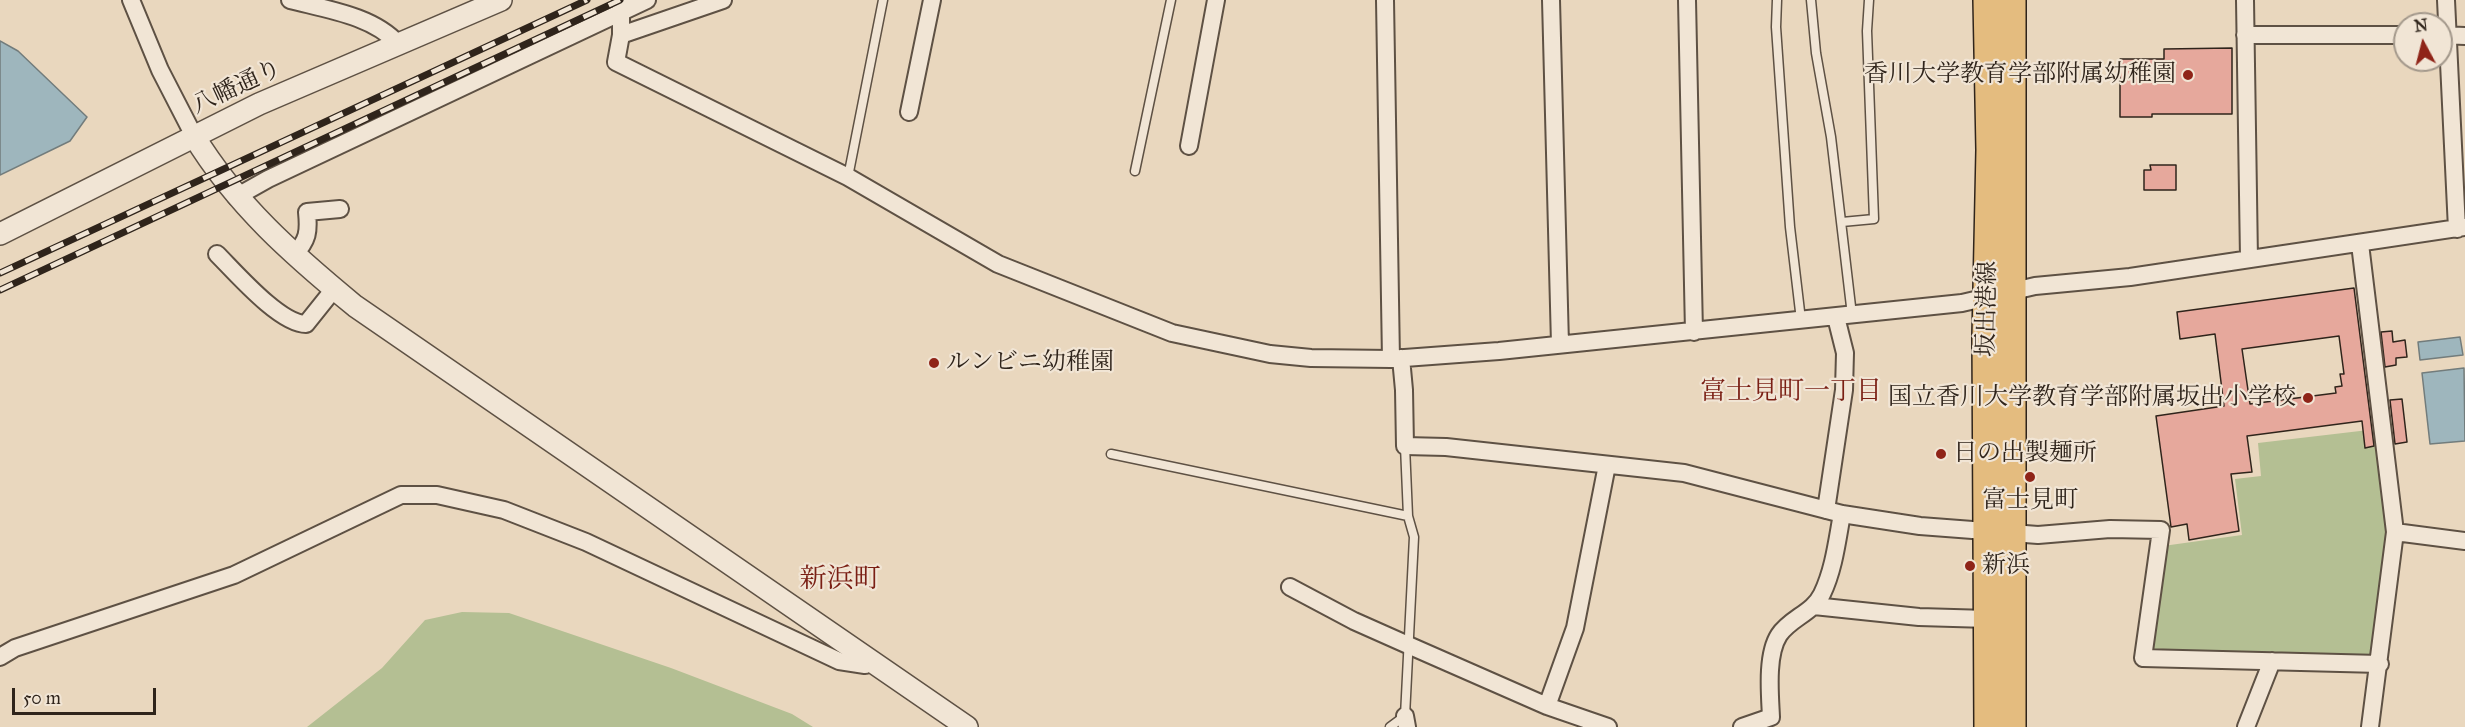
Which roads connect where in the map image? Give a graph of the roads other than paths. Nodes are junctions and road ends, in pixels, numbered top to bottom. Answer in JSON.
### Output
{"nodes":[{"id":1,"x":131,"y":0,"type":"edge"},
{"id":2,"x":290,"y":0,"type":"edge"},
{"id":3,"x":501,"y":0,"type":"edge"},
{"id":4,"x":647,"y":0,"type":"edge"},
{"id":5,"x":723,"y":0,"type":"edge"},
{"id":6,"x":883,"y":0,"type":"edge"},
{"id":7,"x":932,"y":0,"type":"edge"},
{"id":8,"x":1172,"y":0,"type":"edge"},
{"id":9,"x":1216,"y":0,"type":"edge"},
{"id":10,"x":1385,"y":0,"type":"edge"},
{"id":11,"x":1551,"y":0,"type":"edge"},
{"id":12,"x":1687,"y":0,"type":"edge"},
{"id":13,"x":1777,"y":0,"type":"edge"},
{"id":14,"x":1811,"y":0,"type":"edge"},
{"id":15,"x":1869,"y":0,"type":"edge"},
{"id":16,"x":1987,"y":0,"type":"edge"},
{"id":17,"x":2012,"y":0,"type":"edge"},
{"id":18,"x":2245,"y":0,"type":"edge"},
{"id":19,"x":622,"y":6,"type":"edge"},
{"id":20,"x":621,"y":35,"type":"junction"},
{"id":21,"x":2245,"y":35,"type":"junction"},
{"id":22,"x":2393,"y":35,"type":"edge"},
{"id":23,"x":398,"y":44,"type":"junction"},
{"id":24,"x":2453,"y":72,"type":"edge"},
{"id":25,"x":909,"y":112,"type":"dead end"},
{"id":26,"x":194,"y":136,"type":"junction"},
{"id":27,"x":1189,"y":146,"type":"dead end"},
{"id":28,"x":1135,"y":171,"type":"dead end"},
{"id":29,"x":848,"y":177,"type":"junction"},
{"id":30,"x":236,"y":197,"type":"junction"},
{"id":31,"x":340,"y":209,"type":"dead end"},
{"id":32,"x":1842,"y":222,"type":"junction"},
{"id":33,"x":2461,"y":228,"type":"edge"},
{"id":34,"x":0,"y":234,"type":"edge"},
{"id":35,"x":2360,"y":244,"type":"junction"},
{"id":36,"x":217,"y":254,"type":"dead end"},
{"id":37,"x":294,"y":255,"type":"junction"},
{"id":38,"x":2249,"y":259,"type":"junction"},
{"id":39,"x":334,"y":289,"type":"junction"},
{"id":40,"x":1990,"y":296,"type":"junction"},
{"id":41,"x":1844,"y":316,"type":"junction"},
{"id":42,"x":1801,"y":320,"type":"junction"},
{"id":43,"x":1694,"y":332,"type":"junction"},
{"id":44,"x":1560,"y":344,"type":"junction"},
{"id":45,"x":1396,"y":358,"type":"junction"},
{"id":46,"x":1405,"y":446,"type":"junction"},
{"id":47,"x":1111,"y":454,"type":"dead end"},
{"id":48,"x":1607,"y":465,"type":"junction"},
{"id":49,"x":1834,"y":512,"type":"junction"},
{"id":50,"x":1408,"y":516,"type":"junction"},
{"id":51,"x":2000,"y":532,"type":"junction"},
{"id":52,"x":2395,"y":532,"type":"junction"},
{"id":53,"x":2465,"y":541,"type":"edge"},
{"id":54,"x":1290,"y":587,"type":"dead end"},
{"id":55,"x":1814,"y":606,"type":"junction"},
{"id":56,"x":1988,"y":619,"type":"junction"},
{"id":57,"x":1408,"y":645,"type":"junction"},
{"id":58,"x":0,"y":657,"type":"edge"},
{"id":59,"x":871,"y":660,"type":"junction"},
{"id":60,"x":2272,"y":661,"type":"junction"},
{"id":61,"x":2380,"y":664,"type":"junction"},
{"id":62,"x":1547,"y":706,"type":"junction"},
{"id":63,"x":1406,"y":722,"type":"edge"},
{"id":64,"x":967,"y":727,"type":"edge"},
{"id":65,"x":1390,"y":727,"type":"edge"},
{"id":66,"x":1608,"y":727,"type":"edge"},
{"id":67,"x":1742,"y":727,"type":"edge"},
{"id":68,"x":1988,"y":727,"type":"edge"},
{"id":69,"x":2012,"y":727,"type":"edge"},
{"id":70,"x":2246,"y":727,"type":"edge"},
{"id":71,"x":2370,"y":727,"type":"edge"}],
"edges":[{"from":1,"to":26,"type":"street"},
{"from":2,"to":23,"type":"street"},
{"from":3,"to":23,"type":"street","name":"八幡通り"},
{"from":4,"to":19,"type":"street"},
{"from":5,"to":20,"type":"street"},
{"from":6,"to":29,"type":"lane"},
{"from":7,"to":25,"type":"street"},
{"from":8,"to":28,"type":"lane"},
{"from":9,"to":27,"type":"street"},
{"from":10,"to":45,"type":"street"},
{"from":11,"to":44,"type":"street"},
{"from":12,"to":43,"type":"street"},
{"from":13,"to":42,"type":"lane"},
{"from":14,"to":32,"type":"lane"},
{"from":15,"to":32,"type":"lane"},
{"from":16,"to":40,"type":"main road","name":"坂出港線"},
{"from":17,"to":40,"type":"main road","name":"坂出港線"},
{"from":18,"to":21,"type":"street"},
{"from":19,"to":20,"type":"street"},
{"from":19,"to":30,"type":"street"},
{"from":20,"to":29,"type":"street"},
{"from":21,"to":22,"type":"street"},
{"from":21,"to":38,"type":"street"},
{"from":23,"to":26,"type":"street","name":"八幡通り"},
{"from":24,"to":33,"type":"street"},
{"from":26,"to":30,"type":"street"},
{"from":26,"to":34,"type":"street","name":"八幡通り"},
{"from":29,"to":45,"type":"street"},
{"from":30,"to":37,"type":"street"},
{"from":31,"to":37,"type":"street"},
{"from":32,"to":41,"type":"lane"},
{"from":33,"to":35,"type":"street"},
{"from":35,"to":38,"type":"street"},
{"from":35,"to":52,"type":"street"},
{"from":36,"to":39,"type":"street"},
{"from":37,"to":39,"type":"street"},
{"from":38,"to":40,"type":"street"},
{"from":39,"to":59,"type":"street"},
{"from":40,"to":41,"type":"street"},
{"from":40,"to":51,"type":"main road","name":"坂出港線"},
{"from":41,"to":42,"type":"street"},
{"from":41,"to":49,"type":"street"},
{"from":42,"to":43,"type":"street"},
{"from":43,"to":44,"type":"street"},
{"from":44,"to":45,"type":"street"},
{"from":45,"to":46,"type":"street"},
{"from":46,"to":48,"type":"street"},
{"from":46,"to":50,"type":"lane"},
{"from":47,"to":50,"type":"lane"},
{"from":48,"to":49,"type":"street"},
{"from":48,"to":62,"type":"street"},
{"from":49,"to":51,"type":"street"},
{"from":49,"to":55,"type":"street"},
{"from":50,"to":57,"type":"lane"},
{"from":51,"to":56,"type":"main road","name":"坂出港線"},
{"from":51,"to":60,"type":"street"},
{"from":51,"to":69,"type":"main road","name":"坂出港線"},
{"from":52,"to":53,"type":"street"},
{"from":52,"to":61,"type":"street"},
{"from":54,"to":57,"type":"street"},
{"from":55,"to":56,"type":"street"},
{"from":55,"to":67,"type":"street"},
{"from":56,"to":68,"type":"main road","name":"坂出港線"},
{"from":57,"to":62,"type":"street"},
{"from":57,"to":63,"type":"lane"},
{"from":58,"to":59,"type":"street"},
{"from":59,"to":64,"type":"street"},
{"from":60,"to":61,"type":"street"},
{"from":60,"to":70,"type":"street"},
{"from":61,"to":71,"type":"street"},
{"from":62,"to":66,"type":"street"},
{"from":63,"to":65,"type":"lane"}]}
